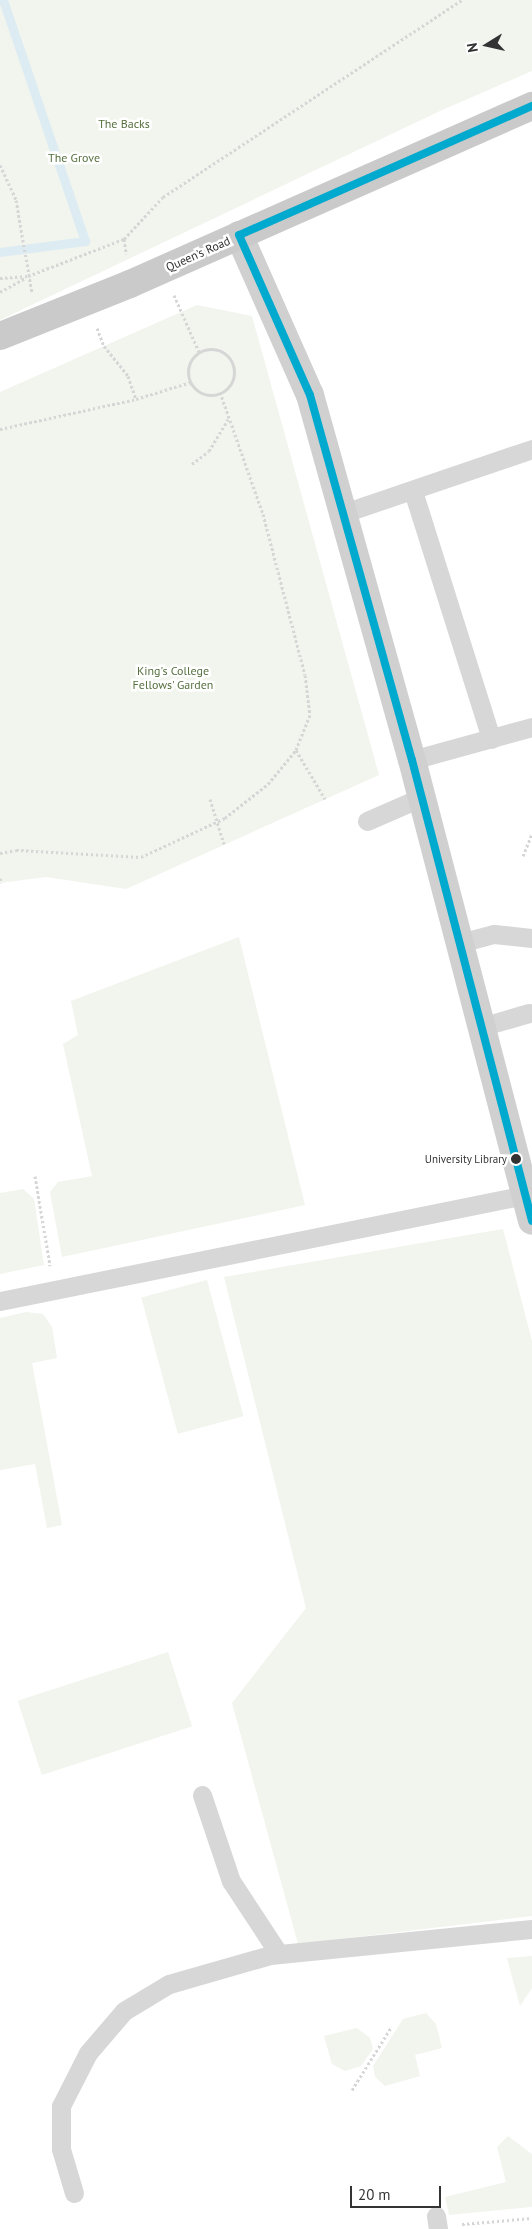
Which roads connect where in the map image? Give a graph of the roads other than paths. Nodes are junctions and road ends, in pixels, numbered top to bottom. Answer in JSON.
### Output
{"nodes":[{"id":1,"x":532,"y":106,"type":"edge"},
{"id":2,"x":240,"y":235,"type":"junction"},
{"id":3,"x":0,"y":336,"type":"edge"},
{"id":4,"x":532,"y":448,"type":"edge"},
{"id":5,"x":413,"y":491,"type":"junction"},
{"id":6,"x":344,"y":513,"type":"junction"},
{"id":7,"x":532,"y":727,"type":"edge"},
{"id":8,"x":491,"y":739,"type":"junction"},
{"id":9,"x":412,"y":760,"type":"junction"},
{"id":10,"x":422,"y":797,"type":"junction"},
{"id":11,"x":367,"y":820,"type":"dead end"},
{"id":12,"x":532,"y":938,"type":"edge"},
{"id":13,"x":460,"y":943,"type":"junction"},
{"id":14,"x":529,"y":1013,"type":"dead end"},
{"id":15,"x":481,"y":1027,"type":"junction"},
{"id":16,"x":529,"y":1208,"type":"edge"},
{"id":17,"x":0,"y":1301,"type":"edge"},
{"id":18,"x":202,"y":1795,"type":"dead end"},
{"id":19,"x":532,"y":1929,"type":"edge"},
{"id":20,"x":279,"y":1954,"type":"junction"},
{"id":21,"x":74,"y":2193,"type":"dead end"}],
"edges":[{"from":1,"to":2,"type":"main road","name":"Queen's Road"},
{"from":2,"to":3,"type":"main road","name":"Queen's Road"},
{"from":2,"to":6,"type":"street"},
{"from":4,"to":5,"type":"lane"},
{"from":5,"to":6,"type":"lane"},
{"from":5,"to":8,"type":"lane"},
{"from":6,"to":9,"type":"street"},
{"from":7,"to":8,"type":"lane"},
{"from":8,"to":9,"type":"lane"},
{"from":9,"to":10,"type":"street"},
{"from":10,"to":11,"type":"lane"},
{"from":10,"to":13,"type":"street"},
{"from":12,"to":13,"type":"lane"},
{"from":13,"to":15,"type":"street"},
{"from":14,"to":15,"type":"lane"},
{"from":15,"to":16,"type":"street"},
{"from":16,"to":17,"type":"lane"},
{"from":18,"to":20,"type":"lane"},
{"from":19,"to":20,"type":"lane"},
{"from":20,"to":21,"type":"lane"}]}
